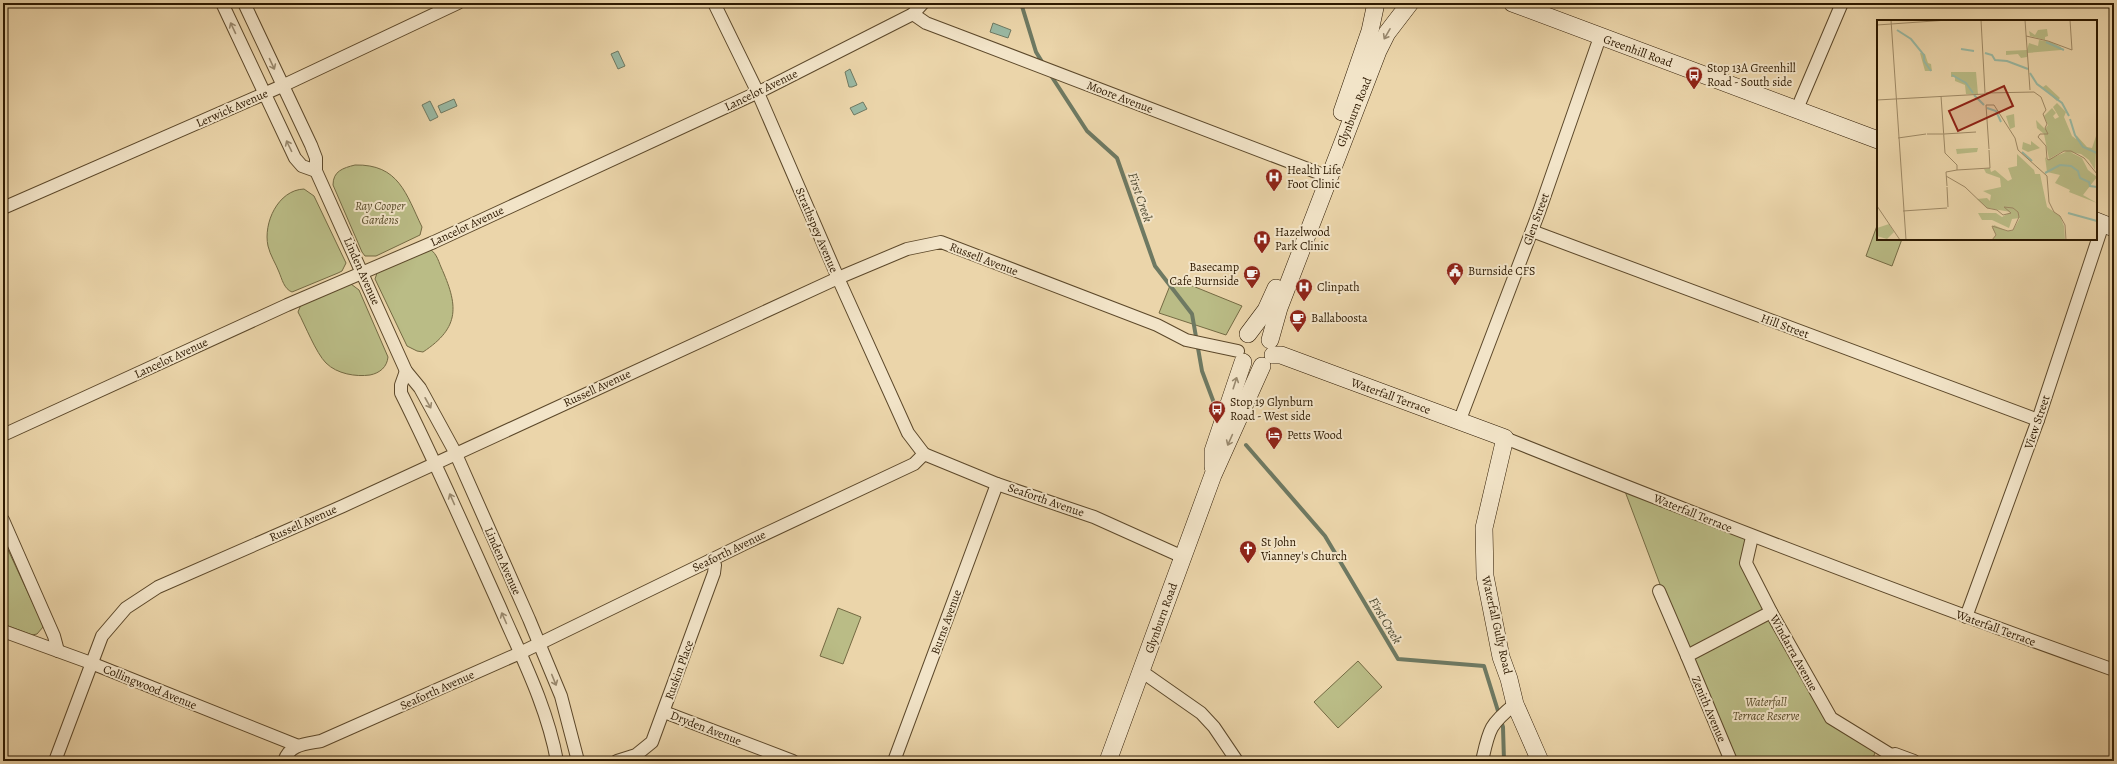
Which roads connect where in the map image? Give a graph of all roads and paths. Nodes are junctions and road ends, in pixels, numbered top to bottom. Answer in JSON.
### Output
{"nodes":[{"id":1,"x":222,"y":3,"type":"edge"},
{"id":2,"x":244,"y":3,"type":"edge"},
{"id":3,"x":458,"y":3,"type":"edge"},
{"id":4,"x":714,"y":3,"type":"edge"},
{"id":5,"x":923,"y":3,"type":"edge"},
{"id":6,"x":1376,"y":3,"type":"edge"},
{"id":7,"x":1410,"y":3,"type":"edge"},
{"id":8,"x":1512,"y":3,"type":"edge"},
{"id":9,"x":1842,"y":3,"type":"edge"},
{"id":10,"x":913,"y":14,"type":"junction"},
{"id":11,"x":1600,"y":37,"type":"junction"},
{"id":12,"x":282,"y":86,"type":"junction"},
{"id":13,"x":758,"y":92,"type":"junction"},
{"id":14,"x":264,"y":94,"type":"junction"},
{"id":15,"x":1797,"y":110,"type":"junction"},
{"id":16,"x":1877,"y":140,"type":"edge"},
{"id":17,"x":316,"y":171,"type":"junction"},
{"id":18,"x":1324,"y":175,"type":"junction"},
{"id":19,"x":3,"y":208,"type":"edge"},
{"id":20,"x":2104,"y":225,"type":"edge"},
{"id":21,"x":1532,"y":231,"type":"junction"},
{"id":22,"x":363,"y":272,"type":"junction"},
{"id":23,"x":838,"y":278,"type":"junction"},
{"id":24,"x":1248,"y":334,"type":"junction"},
{"id":25,"x":1268,"y":354,"type":"junction"},
{"id":26,"x":1240,"y":356,"type":"junction"},
{"id":27,"x":406,"y":371,"type":"junction"},
{"id":28,"x":2038,"y":420,"type":"junction"},
{"id":29,"x":1459,"y":422,"type":"junction"},
{"id":30,"x":3,"y":435,"type":"edge"},
{"id":31,"x":1505,"y":438,"type":"junction"},
{"id":32,"x":455,"y":452,"type":"junction"},
{"id":33,"x":924,"y":454,"type":"junction"},
{"id":34,"x":435,"y":462,"type":"junction"},
{"id":35,"x":1213,"y":475,"type":"junction"},
{"id":36,"x":998,"y":484,"type":"junction"},
{"id":37,"x":3,"y":520,"type":"edge"},
{"id":38,"x":1752,"y":537,"type":"junction"},
{"id":39,"x":1183,"y":556,"type":"junction"},
{"id":40,"x":711,"y":560,"type":"junction"},
{"id":41,"x":1659,"y":591,"type":"dead end"},
{"id":42,"x":1771,"y":612,"type":"junction"},
{"id":43,"x":1966,"y":617,"type":"junction"},
{"id":44,"x":3,"y":631,"type":"edge"},
{"id":45,"x":540,"y":644,"type":"junction"},
{"id":46,"x":58,"y":651,"type":"junction"},
{"id":47,"x":520,"y":653,"type":"junction"},
{"id":48,"x":1687,"y":656,"type":"junction"},
{"id":49,"x":91,"y":663,"type":"junction"},
{"id":50,"x":2114,"y":670,"type":"edge"},
{"id":51,"x":1141,"y":671,"type":"junction"},
{"id":52,"x":1510,"y":708,"type":"junction"},
{"id":53,"x":664,"y":712,"type":"junction"},
{"id":54,"x":296,"y":745,"type":"junction"},
{"id":55,"x":1877,"y":747,"type":"junction"},
{"id":56,"x":55,"y":761,"type":"edge"},
{"id":57,"x":284,"y":761,"type":"edge"},
{"id":58,"x":557,"y":761,"type":"edge"},
{"id":59,"x":578,"y":761,"type":"edge"},
{"id":60,"x":617,"y":761,"type":"edge"},
{"id":61,"x":793,"y":761,"type":"edge"},
{"id":62,"x":894,"y":761,"type":"edge"},
{"id":63,"x":1108,"y":761,"type":"edge"},
{"id":64,"x":1236,"y":761,"type":"edge"},
{"id":65,"x":1482,"y":761,"type":"edge"},
{"id":66,"x":1540,"y":761,"type":"edge"},
{"id":67,"x":1731,"y":761,"type":"edge"},
{"id":68,"x":1901,"y":761,"type":"edge"},
{"id":69,"x":1914,"y":761,"type":"edge"}],
"edges":[{"from":14,"to":1,"type":"street","one_way":true},
{"from":2,"to":12,"type":"street","name":"Linden Avenue","one_way":true},
{"from":3,"to":12,"type":"street","name":"Lerwick Avenue"},
{"from":4,"to":13,"type":"street","name":"Strathspey Avenue"},
{"from":5,"to":10,"type":"street","name":"Lancelot Avenue"},
{"from":6,"to":18,"type":"street","name":"Glynburn Road"},
{"from":7,"to":18,"type":"street","name":"Glynburn Road","one_way":true},
{"from":8,"to":11,"type":"street","name":"Greenhill Road"},
{"from":9,"to":15,"type":"street"},
{"from":10,"to":13,"type":"street","name":"Lancelot Avenue"},
{"from":10,"to":18,"type":"street","name":"Moore Avenue"},
{"from":11,"to":15,"type":"street","name":"Greenhill Road"},
{"from":11,"to":21,"type":"street","name":"Glen Street"},
{"from":12,"to":14,"type":"street","name":"Lerwick Avenue"},
{"from":12,"to":17,"type":"street","name":"Linden Avenue"},
{"from":13,"to":22,"type":"street","name":"Lancelot Avenue"},
{"from":13,"to":23,"type":"street","name":"Strathspey Avenue"},
{"from":17,"to":14,"type":"street","one_way":true},
{"from":14,"to":19,"type":"street","name":"Lerwick Avenue"},
{"from":15,"to":16,"type":"street","name":"Greenhill Road"},
{"from":17,"to":22,"type":"street","name":"Linden Avenue"},
{"from":18,"to":24,"type":"street","name":"Glynburn Road"},
{"from":18,"to":25,"type":"street","name":"Glynburn Road"},
{"from":20,"to":28,"type":"street","name":"View Street"},
{"from":21,"to":28,"type":"street","name":"Hill Street"},
{"from":21,"to":29,"type":"street","name":"Glen Street"},
{"from":22,"to":27,"type":"street","name":"Linden Avenue"},
{"from":22,"to":30,"type":"street","name":"Lancelot Avenue"},
{"from":23,"to":26,"type":"street","name":"Russell Avenue"},
{"from":23,"to":32,"type":"street","name":"Russell Avenue"},
{"from":23,"to":33,"type":"street","name":"Strathspey Avenue"},
{"from":24,"to":25,"type":"street"},
{"from":24,"to":26,"type":"street"},
{"from":25,"to":26,"type":"street"},
{"from":25,"to":29,"type":"street","name":"Waterfall Terrace"},
{"from":25,"to":35,"type":"street","name":"Glynburn Road","one_way":true},
{"from":35,"to":26,"type":"street","name":"Glynburn Road","one_way":true},
{"from":27,"to":32,"type":"street","name":"Linden Avenue","one_way":true},
{"from":27,"to":34,"type":"street","name":"Linden Avenue"},
{"from":28,"to":43,"type":"street","name":"View Street"},
{"from":29,"to":31,"type":"street","name":"Waterfall Terrace"},
{"from":31,"to":38,"type":"street","name":"Waterfall Terrace"},
{"from":31,"to":52,"type":"street","name":"Waterfall Gully Road"},
{"from":32,"to":34,"type":"street","name":"Russell Avenue"},
{"from":32,"to":45,"type":"street","name":"Linden Avenue"},
{"from":33,"to":36,"type":"street","name":"Seaforth Avenue"},
{"from":33,"to":40,"type":"street","name":"Seaforth Avenue"},
{"from":47,"to":34,"type":"street","name":"Linden Avenue","one_way":true},
{"from":34,"to":49,"type":"street","name":"Russell Avenue"},
{"from":35,"to":39,"type":"street","name":"Glynburn Road"},
{"from":36,"to":39,"type":"street","name":"Seaforth Avenue"},
{"from":36,"to":62,"type":"street","name":"Burns Avenue"},
{"from":37,"to":46,"type":"street"},
{"from":38,"to":42,"type":"street","name":"Windarra Avenue"},
{"from":38,"to":43,"type":"street","name":"Waterfall Terrace"},
{"from":39,"to":51,"type":"street","name":"Glynburn Road"},
{"from":40,"to":45,"type":"street","name":"Seaforth Avenue"},
{"from":40,"to":53,"type":"street","name":"Ruskin Place"},
{"from":41,"to":48,"type":"street","name":"Zenith Avenue"},
{"from":42,"to":48,"type":"street"},
{"from":42,"to":55,"type":"street","name":"Windarra Avenue"},
{"from":43,"to":50,"type":"street","name":"Waterfall Terrace"},
{"from":44,"to":46,"type":"street","name":"Collingwood Avenue"},
{"from":45,"to":47,"type":"street","name":"Seaforth Avenue"},
{"from":45,"to":59,"type":"street","name":"Linden Avenue","one_way":true},
{"from":46,"to":49,"type":"street","name":"Collingwood Avenue"},
{"from":47,"to":54,"type":"street","name":"Seaforth Avenue"},
{"from":47,"to":58,"type":"street","name":"Linden Avenue"},
{"from":48,"to":67,"type":"street","name":"Zenith Avenue"},
{"from":49,"to":54,"type":"street","name":"Collingwood Avenue"},
{"from":49,"to":56,"type":"street","name":"Russell Avenue"},
{"from":51,"to":63,"type":"street","name":"Glynburn Road"},
{"from":51,"to":64,"type":"street"},
{"from":52,"to":65,"type":"street"},
{"from":52,"to":66,"type":"street","name":"Waterfall Gully Road"},
{"from":53,"to":60,"type":"street","name":"Ruskin Place"},
{"from":53,"to":61,"type":"street","name":"Dryden Avenue"},
{"from":54,"to":57,"type":"street"},
{"from":55,"to":68,"type":"street","name":"Windarra Avenue"},
{"from":55,"to":69,"type":"street","name":"Windarra Avenue"}]}
